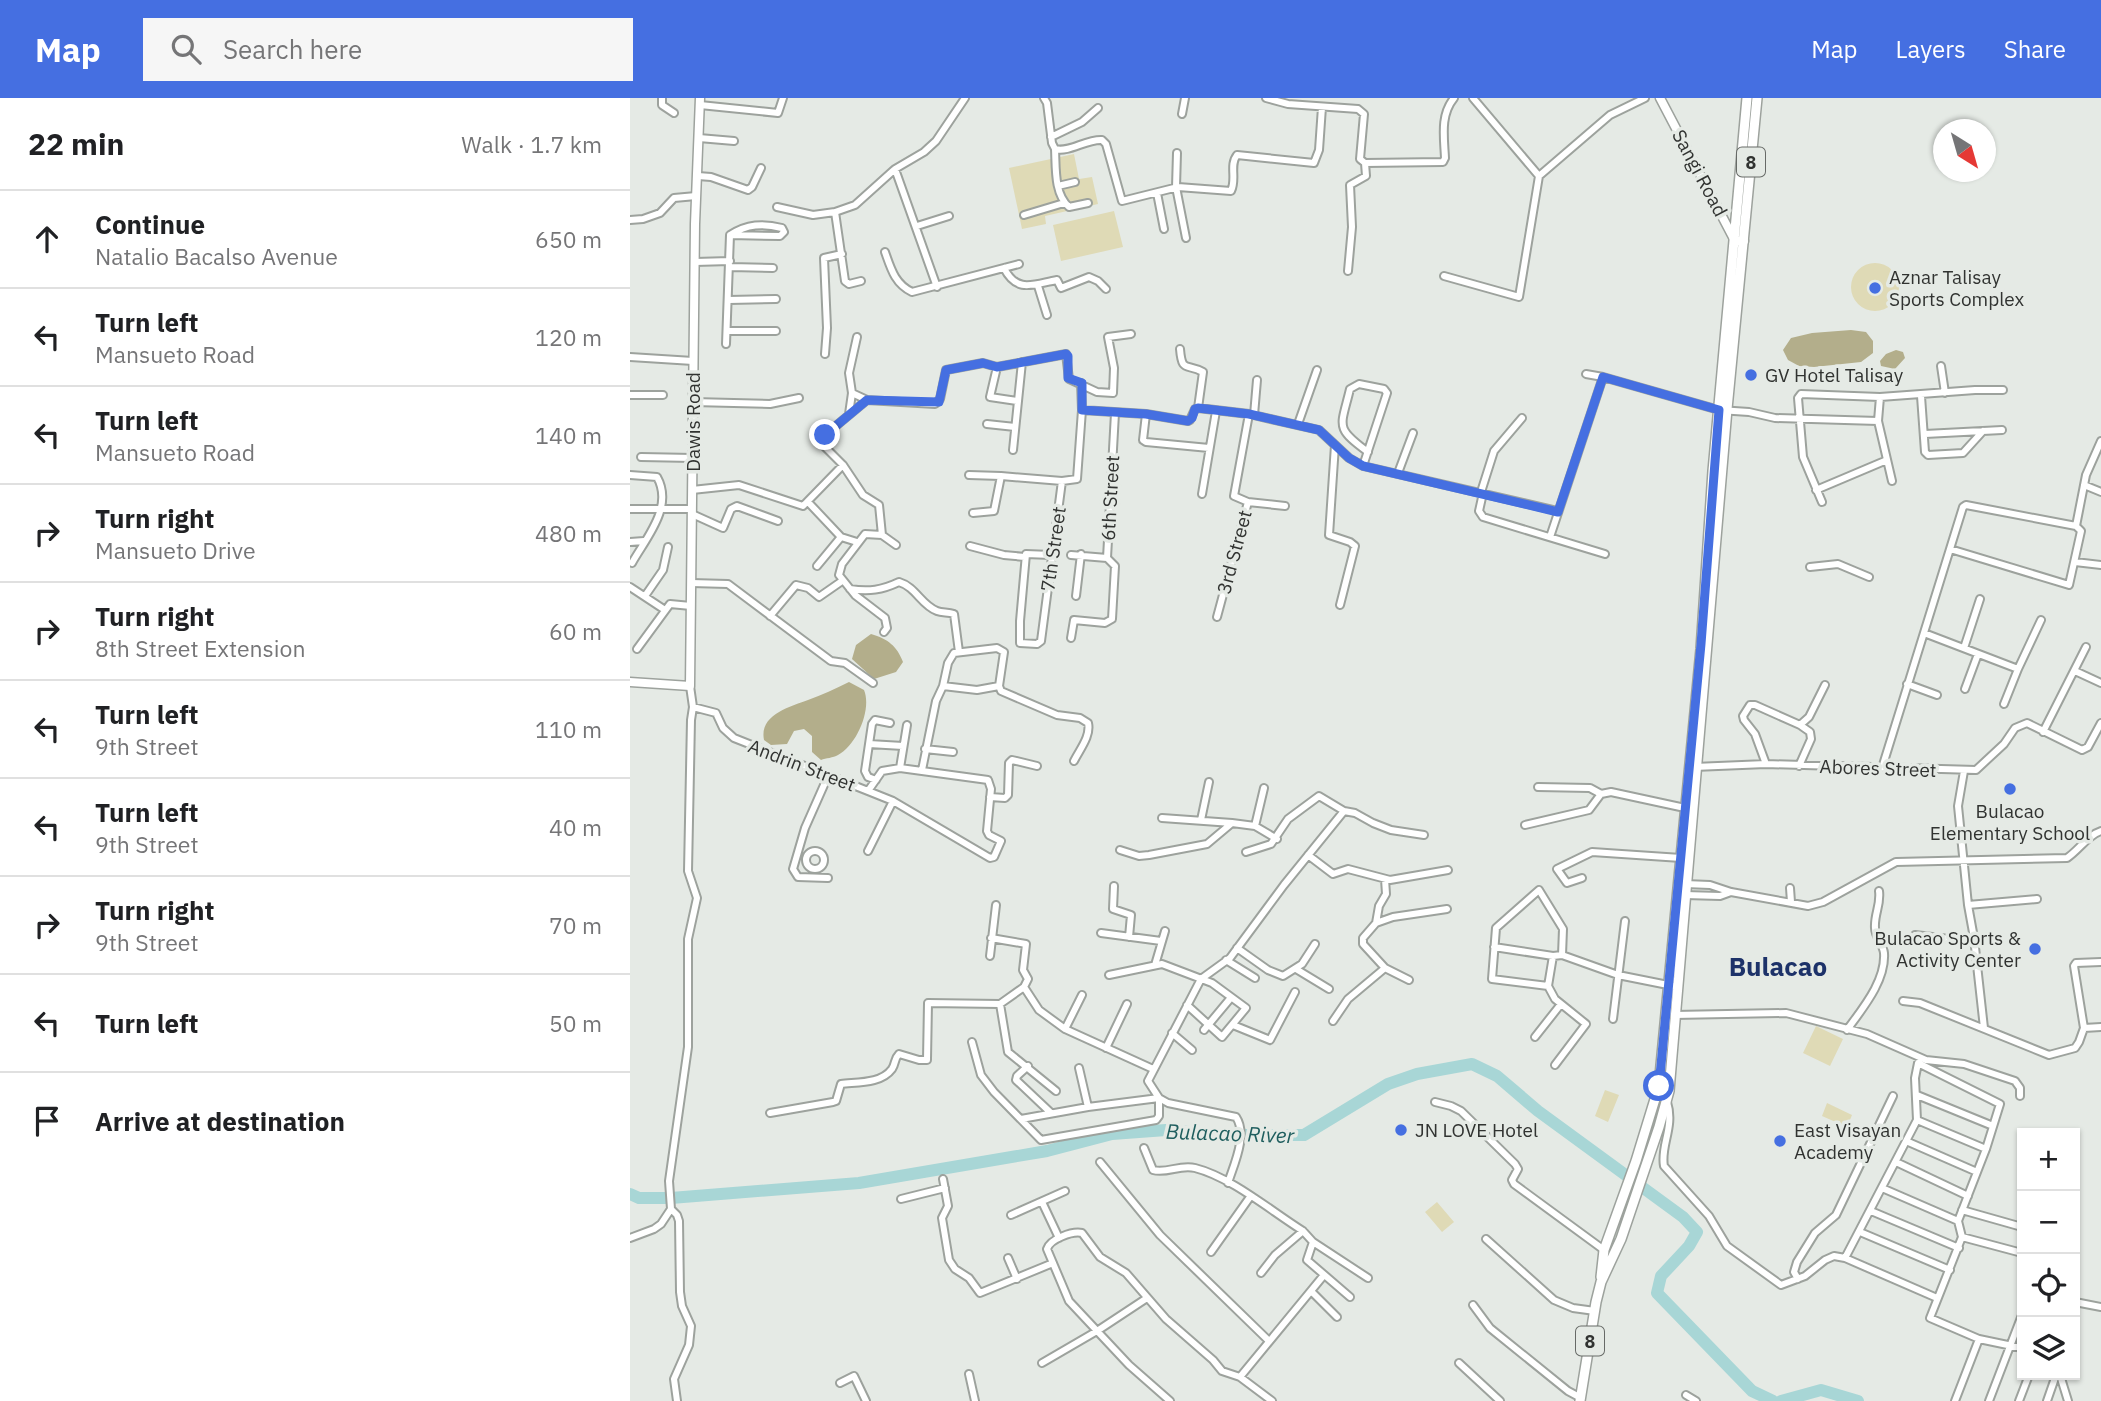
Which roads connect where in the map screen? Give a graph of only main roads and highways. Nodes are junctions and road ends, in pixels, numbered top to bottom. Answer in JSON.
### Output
{"nodes":[{"id":1,"x":1747,"y":98,"type":"edge"},
{"id":2,"x":1757,"y":98,"type":"edge"},
{"id":3,"x":1739,"y":241,"type":"junction"},
{"id":4,"x":1693,"y":767,"type":"junction"},
{"id":5,"x":1682,"y":883,"type":"junction"},
{"id":6,"x":1672,"y":986,"type":"junction"},
{"id":7,"x":1662,"y":1101,"type":"junction"},
{"id":8,"x":1634,"y":1184,"type":"junction"},
{"id":9,"x":1604,"y":1250,"type":"junction"},
{"id":10,"x":1615,"y":1253,"type":"junction"},
{"id":11,"x":1601,"y":1282,"type":"junction"},
{"id":12,"x":1581,"y":1399,"type":"edge"}],
"edges":[{"from":1,"to":3,"type":"main road","number":"8"},
{"from":2,"to":3,"type":"main road","number":"8"},
{"from":3,"to":4,"type":"main road","number":"8"},
{"from":4,"to":5,"type":"main road","number":"8"},
{"from":4,"to":5,"type":"main road","number":"8"},
{"from":5,"to":6,"type":"main road","number":"8"},
{"from":6,"to":7,"type":"main road","number":"8"},
{"from":6,"to":7,"type":"main road","number":"8"},
{"from":7,"to":8,"type":"main road","number":"8"},
{"from":8,"to":9,"type":"main road","number":"8"},
{"from":8,"to":10,"type":"main road","number":"8"},
{"from":9,"to":10,"type":"main road"},
{"from":9,"to":11,"type":"main road","number":"8"},
{"from":10,"to":11,"type":"main road","number":"8"},
{"from":11,"to":12,"type":"main road","number":"8"}]}
